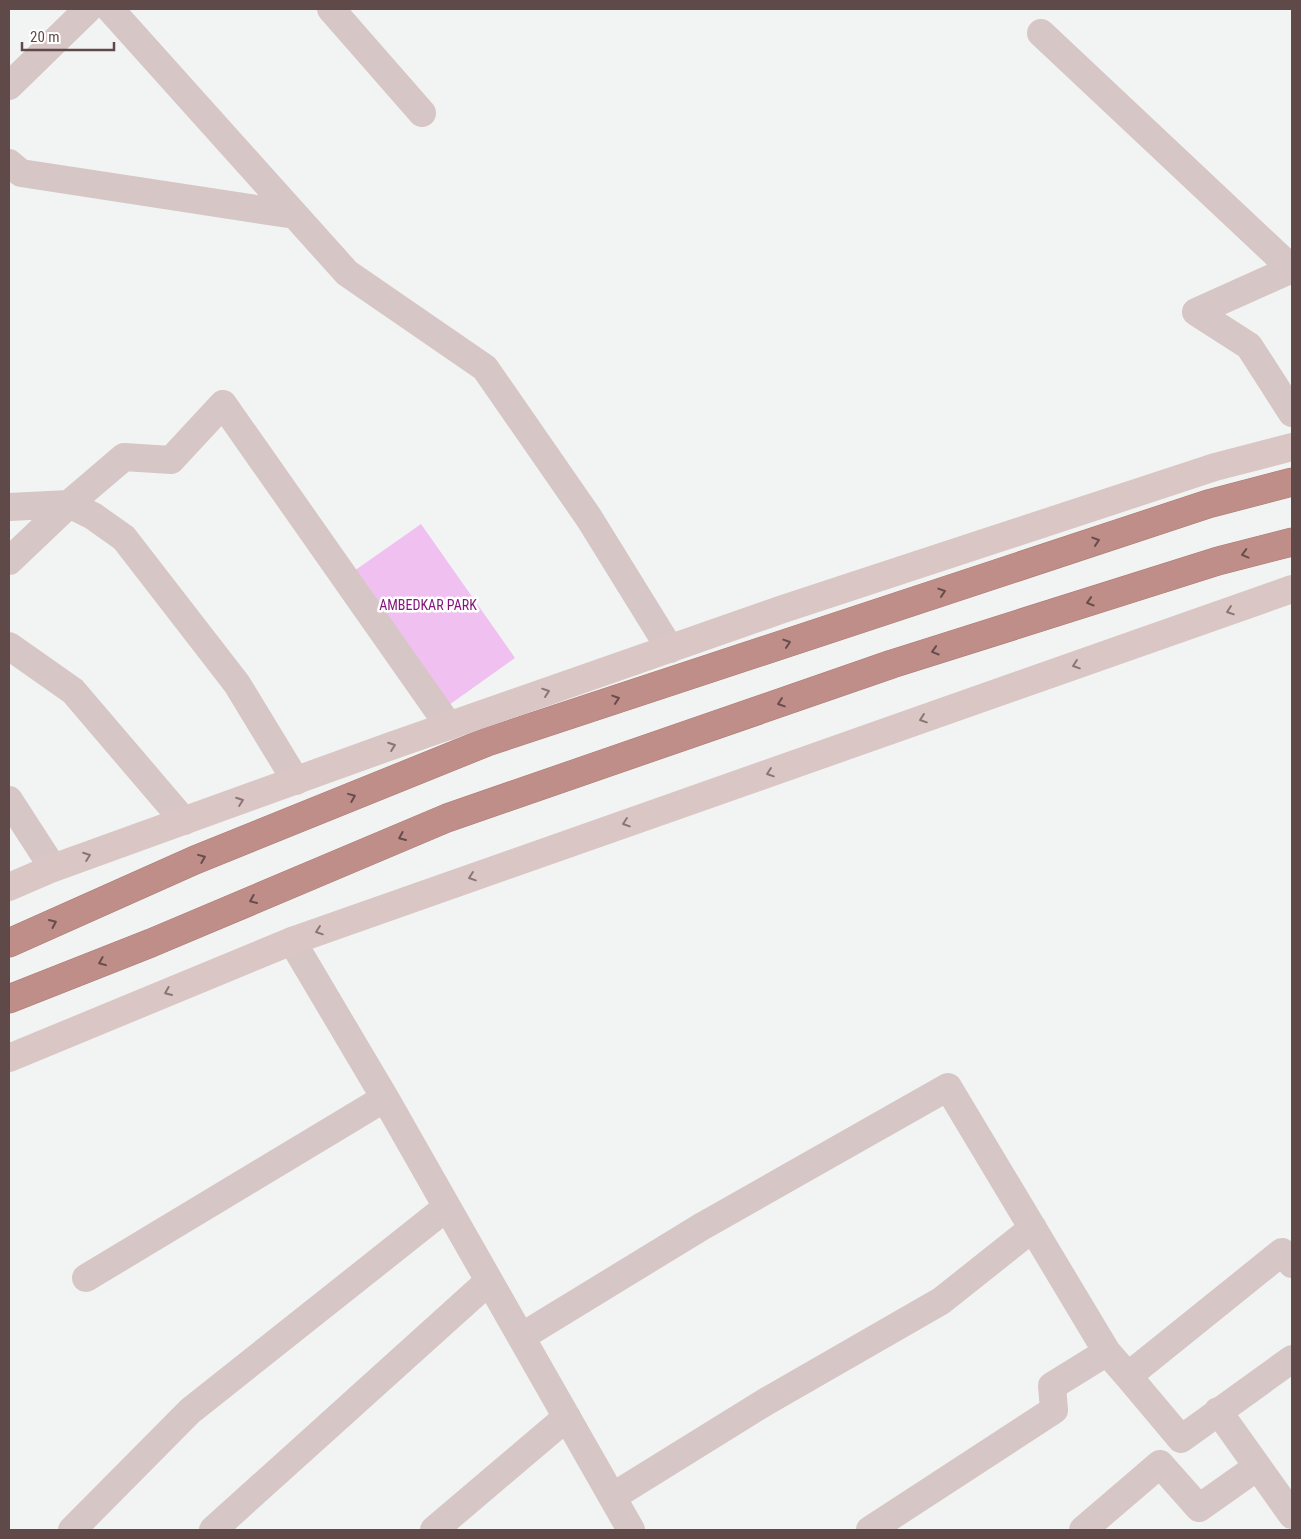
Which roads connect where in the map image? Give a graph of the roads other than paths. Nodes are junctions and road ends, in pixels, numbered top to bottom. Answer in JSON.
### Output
{"nodes":[{"id":1,"x":88,"y":9,"type":"edge"},
{"id":2,"x":110,"y":9,"type":"edge"},
{"id":3,"x":331,"y":9,"type":"edge"},
{"id":4,"x":1041,"y":33,"type":"dead end"},
{"id":5,"x":9,"y":86,"type":"edge"},
{"id":6,"x":422,"y":113,"type":"dead end"},
{"id":7,"x":9,"y":163,"type":"edge"},
{"id":8,"x":296,"y":215,"type":"junction"},
{"id":9,"x":1292,"y":413,"type":"edge"},
{"id":10,"x":1292,"y":447,"type":"edge"},
{"id":11,"x":1292,"y":482,"type":"edge"},
{"id":12,"x":69,"y":504,"type":"junction"},
{"id":13,"x":9,"y":507,"type":"edge"},
{"id":14,"x":1292,"y":542,"type":"edge"},
{"id":15,"x":9,"y":561,"type":"edge"},
{"id":16,"x":1292,"y":589,"type":"edge"},
{"id":17,"x":9,"y":646,"type":"edge"},
{"id":18,"x":670,"y":649,"type":"junction"},
{"id":19,"x":449,"y":726,"type":"junction"},
{"id":20,"x":296,"y":781,"type":"junction"},
{"id":21,"x":9,"y":800,"type":"edge"},
{"id":22,"x":184,"y":821,"type":"junction"},
{"id":23,"x":53,"y":868,"type":"junction"},
{"id":24,"x":9,"y":887,"type":"edge"},
{"id":25,"x":292,"y":941,"type":"junction"},
{"id":26,"x":9,"y":943,"type":"edge"},
{"id":27,"x":9,"y":999,"type":"edge"},
{"id":28,"x":9,"y":1058,"type":"edge"},
{"id":29,"x":385,"y":1098,"type":"junction"},
{"id":30,"x":447,"y":1207,"type":"junction"},
{"id":31,"x":1033,"y":1228,"type":"junction"},
{"id":32,"x":1292,"y":1264,"type":"edge"},
{"id":33,"x":86,"y":1278,"type":"dead end"},
{"id":34,"x":489,"y":1281,"type":"junction"},
{"id":35,"x":521,"y":1337,"type":"junction"},
{"id":36,"x":1107,"y":1352,"type":"junction"},
{"id":37,"x":1292,"y":1359,"type":"edge"},
{"id":38,"x":1128,"y":1376,"type":"junction"},
{"id":39,"x":1218,"y":1412,"type":"junction"},
{"id":40,"x":567,"y":1417,"type":"junction"},
{"id":41,"x":1257,"y":1467,"type":"junction"},
{"id":42,"x":612,"y":1497,"type":"junction"},
{"id":43,"x":1292,"y":1515,"type":"edge"},
{"id":44,"x":72,"y":1530,"type":"edge"},
{"id":45,"x":213,"y":1530,"type":"edge"},
{"id":46,"x":434,"y":1530,"type":"edge"},
{"id":47,"x":631,"y":1530,"type":"edge"},
{"id":48,"x":870,"y":1530,"type":"edge"},
{"id":49,"x":1085,"y":1530,"type":"edge"}],
"edges":[{"from":1,"to":5,"type":"street"},
{"from":2,"to":8,"type":"street"},
{"from":3,"to":6,"type":"street"},
{"from":4,"to":9,"type":"street"},
{"from":7,"to":8,"type":"street"},
{"from":8,"to":18,"type":"street"},
{"from":10,"to":18,"type":"main road"},
{"from":26,"to":11,"type":"highway","one_way":true},
{"from":12,"to":13,"type":"street"},
{"from":12,"to":15,"type":"street"},
{"from":12,"to":19,"type":"street"},
{"from":12,"to":20,"type":"street"},
{"from":14,"to":27,"type":"highway","one_way":true},
{"from":16,"to":25,"type":"main road","one_way":true},
{"from":17,"to":22,"type":"street"},
{"from":19,"to":18,"type":"main road","one_way":true},
{"from":20,"to":19,"type":"main road","one_way":true},
{"from":22,"to":20,"type":"main road","one_way":true},
{"from":21,"to":23,"type":"street"},
{"from":23,"to":22,"type":"main road","one_way":true},
{"from":23,"to":24,"type":"main road"},
{"from":25,"to":28,"type":"main road","one_way":true},
{"from":25,"to":29,"type":"street"},
{"from":29,"to":30,"type":"street"},
{"from":29,"to":33,"type":"street"},
{"from":30,"to":34,"type":"street"},
{"from":30,"to":44,"type":"street"},
{"from":31,"to":35,"type":"street"},
{"from":31,"to":36,"type":"street"},
{"from":31,"to":42,"type":"street"},
{"from":32,"to":38,"type":"street"},
{"from":34,"to":35,"type":"street"},
{"from":34,"to":45,"type":"street"},
{"from":35,"to":40,"type":"street"},
{"from":36,"to":38,"type":"street"},
{"from":36,"to":48,"type":"street"},
{"from":37,"to":39,"type":"street"},
{"from":38,"to":39,"type":"street"},
{"from":39,"to":41,"type":"street"},
{"from":40,"to":42,"type":"street"},
{"from":40,"to":46,"type":"street"},
{"from":41,"to":43,"type":"street"},
{"from":41,"to":49,"type":"street"},
{"from":42,"to":47,"type":"street"}]}
